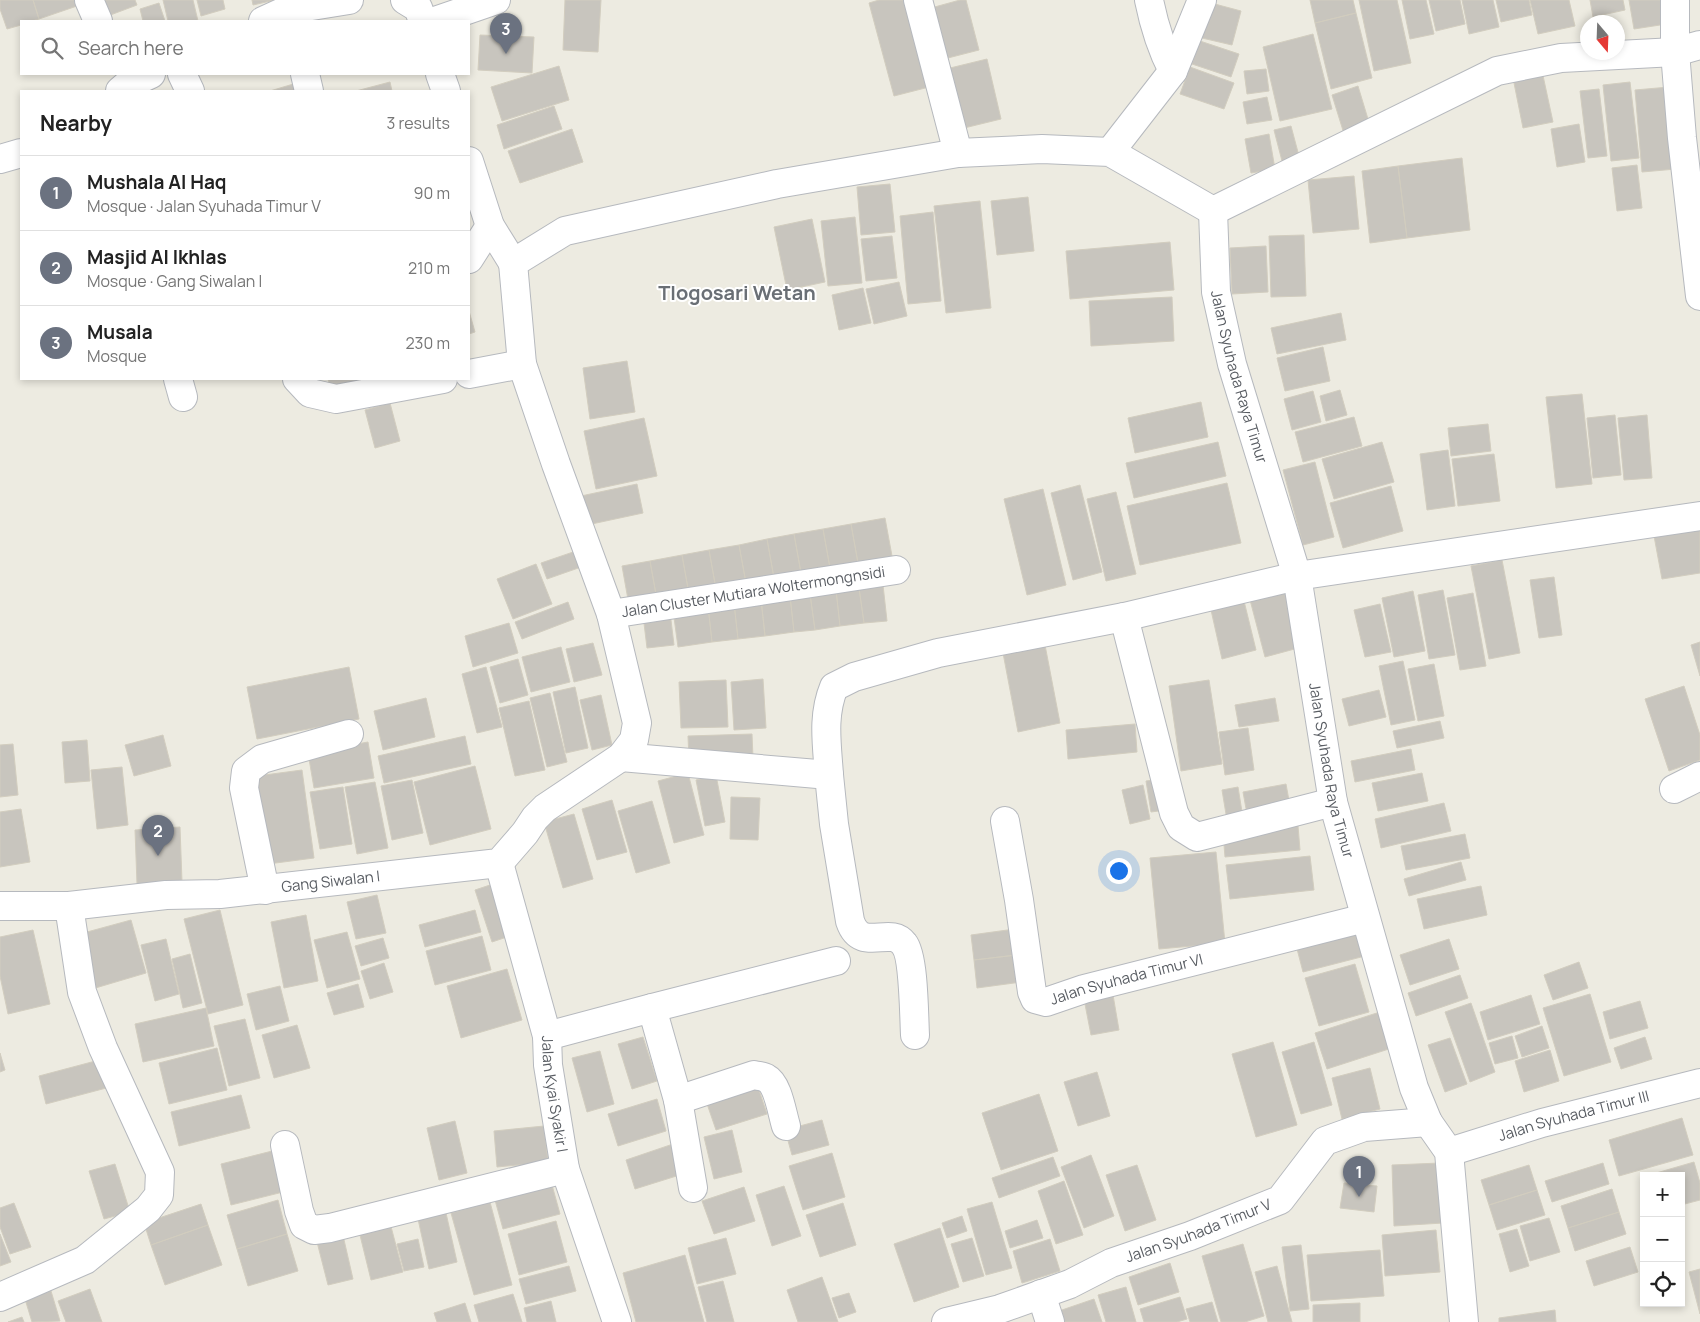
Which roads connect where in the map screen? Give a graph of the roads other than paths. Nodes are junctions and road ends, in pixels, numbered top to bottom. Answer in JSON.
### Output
{"nodes":[{"id":1,"x":89,"y":0,"type":"edge"},
{"id":2,"x":349,"y":0,"type":"edge"},
{"id":3,"x":405,"y":0,"type":"edge"},
{"id":4,"x":496,"y":0,"type":"edge"},
{"id":5,"x":918,"y":0,"type":"edge"},
{"id":6,"x":1202,"y":0,"type":"edge"},
{"id":7,"x":1675,"y":0,"type":"edge"},
{"id":8,"x":1152,"y":12,"type":"edge"},
{"id":9,"x":281,"y":13,"type":"edge"},
{"id":10,"x":98,"y":20,"type":"edge"},
{"id":11,"x":422,"y":20,"type":"edge"},
{"id":12,"x":438,"y":20,"type":"edge"},
{"id":13,"x":1687,"y":48,"type":"edge"},
{"id":14,"x":1168,"y":62,"type":"junction"},
{"id":15,"x":182,"y":75,"type":"edge"},
{"id":16,"x":305,"y":75,"type":"edge"},
{"id":17,"x":440,"y":75,"type":"edge"},
{"id":18,"x":190,"y":90,"type":"edge"},
{"id":19,"x":309,"y":90,"type":"edge"},
{"id":20,"x":446,"y":90,"type":"edge"},
{"id":21,"x":1110,"y":152,"type":"junction"},
{"id":22,"x":958,"y":153,"type":"junction"},
{"id":23,"x":20,"y":154,"type":"edge"},
{"id":24,"x":0,"y":159,"type":"edge"},
{"id":25,"x":470,"y":163,"type":"edge"},
{"id":26,"x":1214,"y":212,"type":"junction"},
{"id":27,"x":502,"y":245,"type":"junction"},
{"id":28,"x":470,"y":259,"type":"edge"},
{"id":29,"x":1700,"y":296,"type":"edge"},
{"id":30,"x":522,"y":364,"type":"junction"},
{"id":31,"x":470,"y":374,"type":"edge"},
{"id":32,"x":298,"y":380,"type":"edge"},
{"id":33,"x":432,"y":380,"type":"edge"},
{"id":34,"x":397,"y":383,"type":"edge"},
{"id":35,"x":1700,"y":516,"type":"edge"},
{"id":36,"x":896,"y":570,"type":"dead end"},
{"id":37,"x":1297,"y":576,"type":"junction"},
{"id":38,"x":611,"y":614,"type":"junction"},
{"id":39,"x":1124,"y":617,"type":"junction"},
{"id":40,"x":349,"y":734,"type":"dead end"},
{"id":41,"x":620,"y":757,"type":"junction"},
{"id":42,"x":829,"y":775,"type":"junction"},
{"id":43,"x":1700,"y":776,"type":"edge"},
{"id":44,"x":1674,"y":788,"type":"dead end"},
{"id":45,"x":1334,"y":802,"type":"junction"},
{"id":46,"x":1005,"y":821,"type":"dead end"},
{"id":47,"x":499,"y":863,"type":"junction"},
{"id":48,"x":265,"y":890,"type":"junction"},
{"id":49,"x":0,"y":906,"type":"edge"},
{"id":50,"x":69,"y":906,"type":"junction"},
{"id":51,"x":1365,"y":918,"type":"junction"},
{"id":52,"x":836,"y":961,"type":"dead end"},
{"id":53,"x":652,"y":1008,"type":"junction"},
{"id":54,"x":915,"y":1035,"type":"dead end"},
{"id":55,"x":547,"y":1036,"type":"junction"},
{"id":56,"x":1700,"y":1083,"type":"edge"},
{"id":57,"x":678,"y":1100,"type":"junction"},
{"id":58,"x":1428,"y":1122,"type":"junction"},
{"id":59,"x":786,"y":1126,"type":"dead end"},
{"id":60,"x":284,"y":1145,"type":"dead end"},
{"id":61,"x":1449,"y":1152,"type":"junction"},
{"id":62,"x":565,"y":1169,"type":"junction"},
{"id":63,"x":694,"y":1188,"type":"dead end"},
{"id":64,"x":1041,"y":1294,"type":"junction"},
{"id":65,"x":0,"y":1297,"type":"edge"},
{"id":66,"x":617,"y":1322,"type":"edge"},
{"id":67,"x":946,"y":1322,"type":"edge"},
{"id":68,"x":1050,"y":1322,"type":"edge"},
{"id":69,"x":1464,"y":1322,"type":"edge"}],
"edges":[{"from":1,"to":10,"type":"street"},
{"from":2,"to":9,"type":"street"},
{"from":3,"to":11,"type":"street"},
{"from":4,"to":12,"type":"street"},
{"from":5,"to":22,"type":"street"},
{"from":6,"to":14,"type":"street"},
{"from":7,"to":13,"type":"street"},
{"from":8,"to":14,"type":"street"},
{"from":13,"to":26,"type":"street"},
{"from":13,"to":29,"type":"street"},
{"from":14,"to":21,"type":"street"},
{"from":15,"to":18,"type":"street"},
{"from":16,"to":19,"type":"street"},
{"from":17,"to":20,"type":"street"},
{"from":21,"to":22,"type":"street"},
{"from":21,"to":26,"type":"street"},
{"from":22,"to":27,"type":"street"},
{"from":23,"to":24,"type":"street"},
{"from":25,"to":27,"type":"street"},
{"from":26,"to":37,"type":"street","name":"Jalan Syuhada Raya Timur"},
{"from":27,"to":28,"type":"street"},
{"from":27,"to":30,"type":"street"},
{"from":30,"to":31,"type":"street"},
{"from":30,"to":38,"type":"street"},
{"from":32,"to":34,"type":"street"},
{"from":33,"to":34,"type":"street"},
{"from":35,"to":37,"type":"street"},
{"from":36,"to":38,"type":"street","name":"Jalan Cluster Mutiara Woltermongnsidi"},
{"from":37,"to":39,"type":"street"},
{"from":37,"to":45,"type":"street","name":"Jalan Syuhada Raya Timur"},
{"from":38,"to":41,"type":"street"},
{"from":39,"to":42,"type":"street"},
{"from":39,"to":45,"type":"street"},
{"from":40,"to":48,"type":"street"},
{"from":41,"to":42,"type":"street"},
{"from":41,"to":47,"type":"street"},
{"from":42,"to":54,"type":"street"},
{"from":43,"to":44,"type":"street"},
{"from":45,"to":51,"type":"street","name":"Jalan Syuhada Raya Timur"},
{"from":46,"to":51,"type":"street","name":"Jalan Syuhada Timur VI"},
{"from":47,"to":48,"type":"street","name":"Gang Siwalan I"},
{"from":47,"to":55,"type":"street","name":"Jalan Kyai Syakir I"},
{"from":48,"to":50,"type":"street","name":"Gang Siwalan I"},
{"from":49,"to":50,"type":"street","name":"Gang Siwalan I"},
{"from":50,"to":65,"type":"street"},
{"from":51,"to":58,"type":"street","name":"Jalan Syuhada Raya Timur"},
{"from":52,"to":53,"type":"street"},
{"from":53,"to":55,"type":"street"},
{"from":53,"to":57,"type":"street"},
{"from":55,"to":62,"type":"street","name":"Jalan Kyai Syakir I"},
{"from":56,"to":61,"type":"street","name":"Jalan Syuhada Timur III"},
{"from":57,"to":59,"type":"street"},
{"from":57,"to":63,"type":"street"},
{"from":58,"to":61,"type":"street","name":"Jalan Syuhada Raya Timur"},
{"from":58,"to":64,"type":"street","name":"Jalan Syuhada Timur V"},
{"from":60,"to":62,"type":"street"},
{"from":61,"to":69,"type":"street","name":"Jalan Syuhada Raya Timur"},
{"from":62,"to":66,"type":"street","name":"Jalan Kyai Syakir I"},
{"from":64,"to":67,"type":"street","name":"Jalan Syuhada Timur V"},
{"from":64,"to":68,"type":"street"}]}
